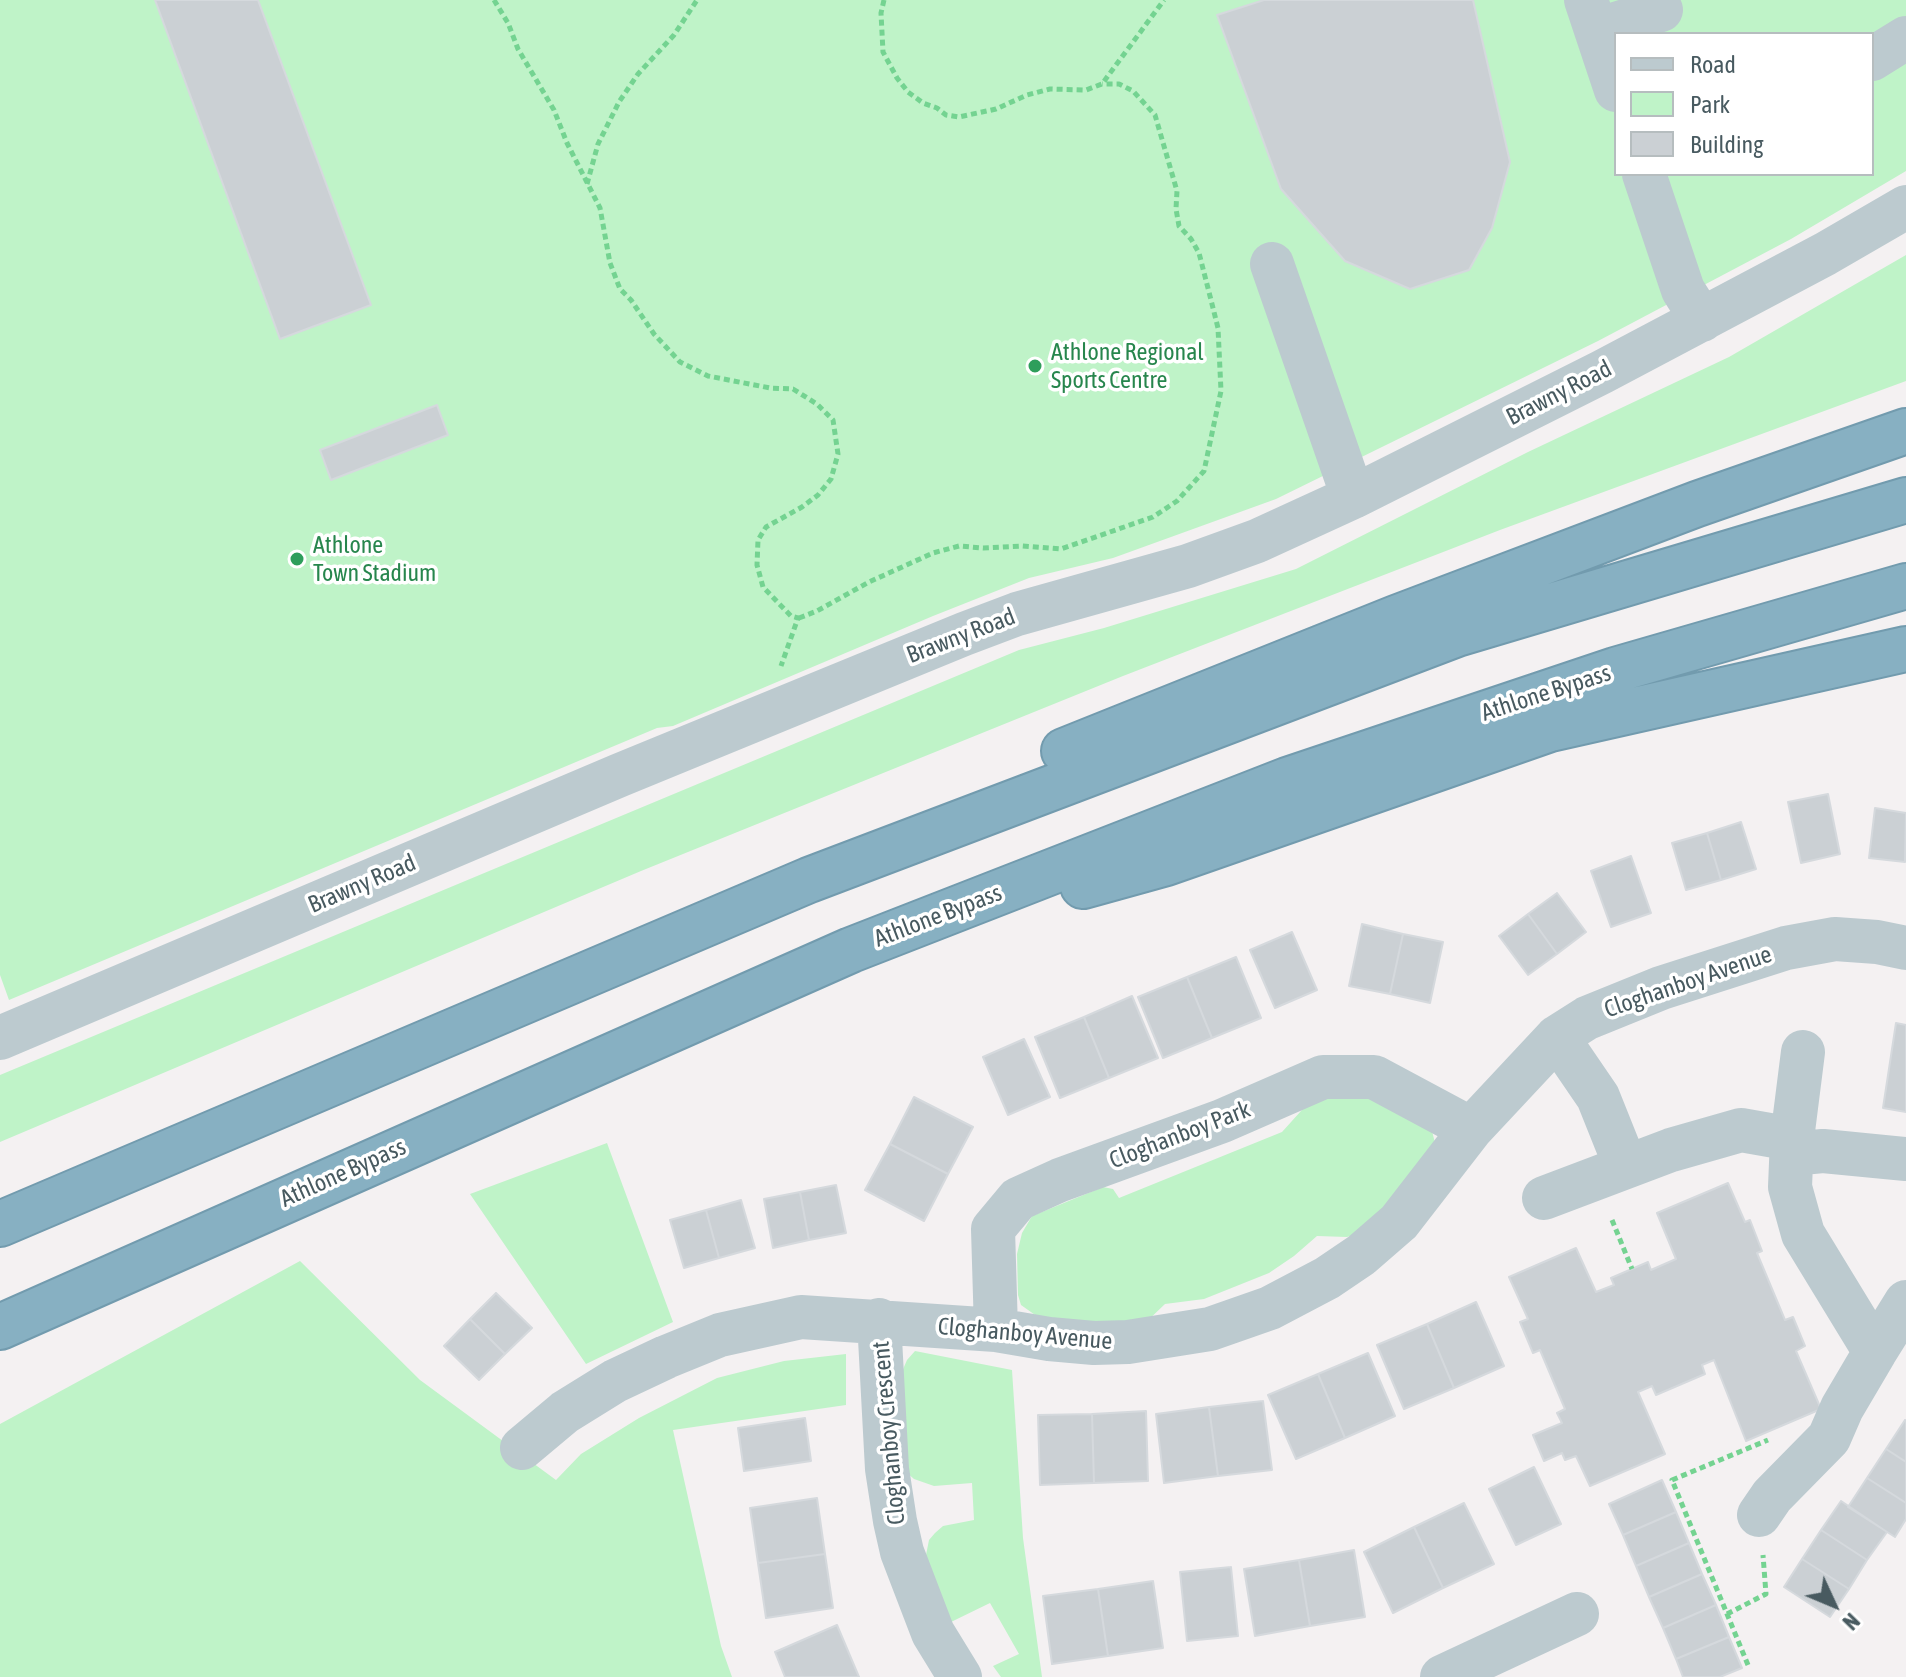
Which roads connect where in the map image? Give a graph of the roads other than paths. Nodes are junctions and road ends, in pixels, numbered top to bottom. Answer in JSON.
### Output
{"nodes":[{"id":1,"x":1591,"y":15,"type":"edge"},
{"id":2,"x":1663,"y":15,"type":"edge"},
{"id":3,"x":1906,"y":38,"type":"edge"},
{"id":4,"x":1874,"y":58,"type":"edge"},
{"id":5,"x":1614,"y":84,"type":"edge"},
{"id":6,"x":1645,"y":176,"type":"edge"},
{"id":7,"x":1906,"y":207,"type":"edge"},
{"id":8,"x":1272,"y":264,"type":"dead end"},
{"id":9,"x":1702,"y":320,"type":"junction"},
{"id":10,"x":1906,"y":431,"type":"edge"},
{"id":11,"x":1353,"y":497,"type":"junction"},
{"id":12,"x":1906,"y":500,"type":"edge"},
{"id":13,"x":1906,"y":586,"type":"edge"},
{"id":14,"x":1906,"y":649,"type":"edge"},
{"id":15,"x":809,"y":880,"type":"junction"},
{"id":16,"x":1906,"y":948,"type":"edge"},
{"id":17,"x":851,"y":950,"type":"junction"},
{"id":18,"x":1557,"y":1037,"type":"junction"},
{"id":19,"x":0,"y":1038,"type":"edge"},
{"id":20,"x":1803,"y":1052,"type":"dead end"},
{"id":21,"x":1471,"y":1129,"type":"junction"},
{"id":22,"x":1791,"y":1146,"type":"junction"},
{"id":23,"x":1906,"y":1159,"type":"edge"},
{"id":24,"x":1626,"y":1167,"type":"junction"},
{"id":25,"x":1544,"y":1198,"type":"dead end"},
{"id":26,"x":0,"y":1224,"type":"edge"},
{"id":27,"x":1906,"y":1302,"type":"edge"},
{"id":28,"x":879,"y":1320,"type":"junction"},
{"id":29,"x":0,"y":1327,"type":"edge"},
{"id":30,"x":996,"y":1330,"type":"junction"},
{"id":31,"x":1875,"y":1352,"type":"junction"},
{"id":32,"x":522,"y":1448,"type":"dead end"},
{"id":33,"x":1759,"y":1515,"type":"road end"},
{"id":34,"x":1577,"y":1614,"type":"dead end"},
{"id":35,"x":960,"y":1677,"type":"edge"},
{"id":36,"x":1442,"y":1677,"type":"edge"}],
"edges":[{"from":1,"to":2,"type":"street"},
{"from":1,"to":5,"type":"street"},
{"from":3,"to":4,"type":"street"},
{"from":6,"to":9,"type":"street"},
{"from":7,"to":9,"type":"street","name":"Brawny Road"},
{"from":8,"to":11,"type":"street"},
{"from":9,"to":11,"type":"street","name":"Brawny Road"},
{"from":10,"to":15,"type":"highway"},
{"from":11,"to":19,"type":"street","name":"Brawny Road"},
{"from":12,"to":15,"type":"highway"},
{"from":13,"to":17,"type":"highway","name":"Athlone Bypass"},
{"from":14,"to":17,"type":"highway"},
{"from":15,"to":26,"type":"highway"},
{"from":16,"to":18,"type":"street","name":"Cloghanboy Avenue"},
{"from":17,"to":29,"type":"highway","name":"Athlone Bypass"},
{"from":18,"to":21,"type":"street","name":"Cloghanboy Avenue"},
{"from":18,"to":24,"type":"street"},
{"from":20,"to":22,"type":"street"},
{"from":21,"to":30,"type":"street","name":"Cloghanboy Avenue"},
{"from":21,"to":30,"type":"street","name":"Cloghanboy Park"},
{"from":22,"to":23,"type":"street"},
{"from":22,"to":24,"type":"street"},
{"from":22,"to":31,"type":"street"},
{"from":24,"to":25,"type":"street"},
{"from":27,"to":31,"type":"street"},
{"from":28,"to":30,"type":"street","name":"Cloghanboy Avenue"},
{"from":28,"to":32,"type":"street","name":"Cloghanboy Avenue"},
{"from":28,"to":35,"type":"street","name":"Cloghanboy Crescent"},
{"from":31,"to":33,"type":"street"},
{"from":34,"to":36,"type":"street"}]}
